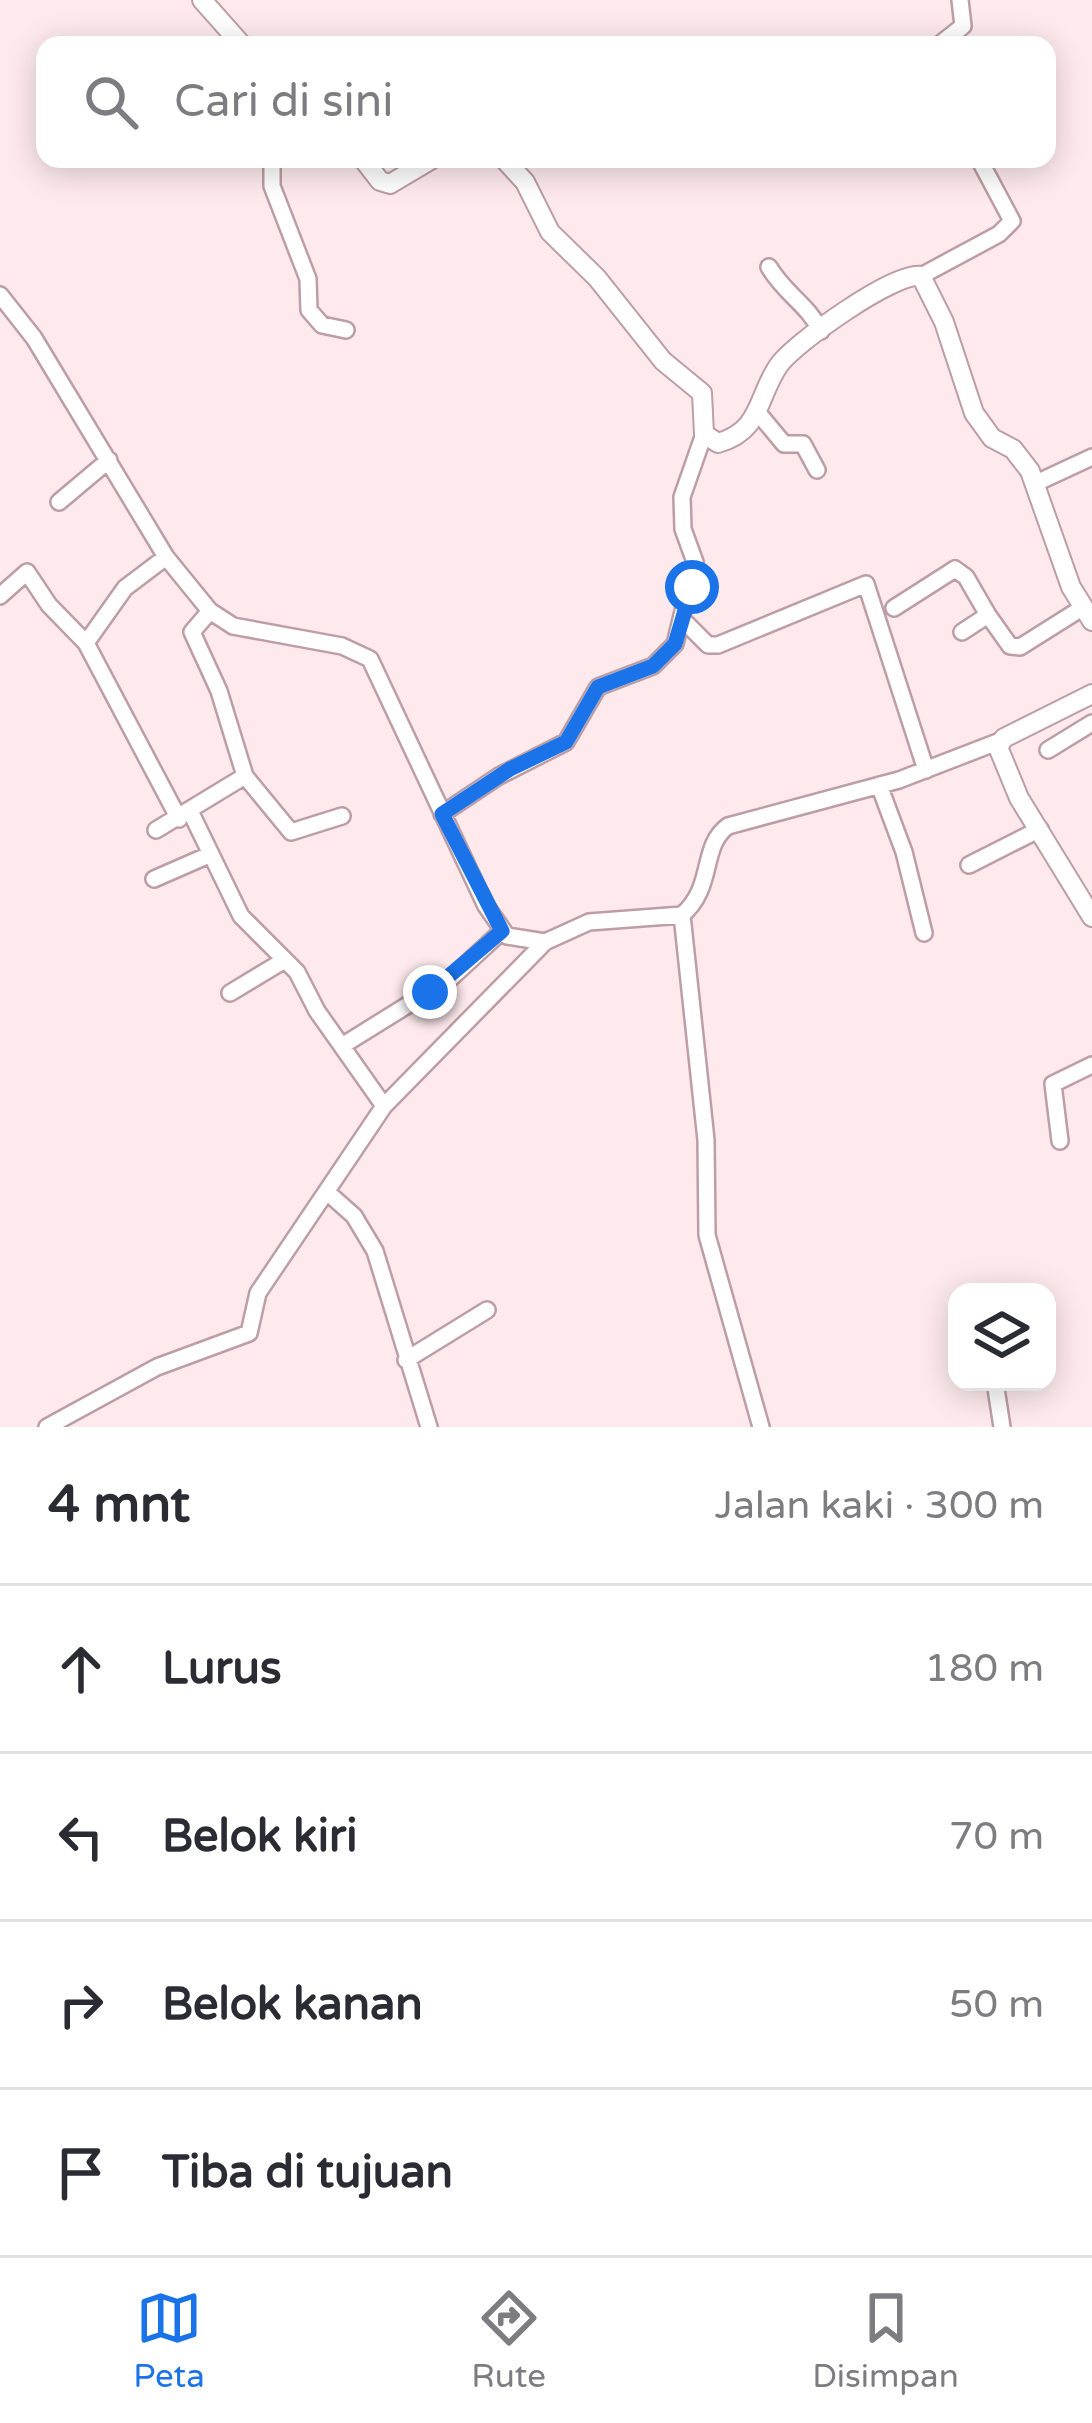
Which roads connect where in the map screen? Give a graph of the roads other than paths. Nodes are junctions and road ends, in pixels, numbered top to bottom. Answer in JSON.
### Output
{"nodes":[{"id":1,"x":960,"y":0,"type":"edge"},
{"id":2,"x":207,"y":2,"type":"edge"},
{"id":3,"x":235,"y":36,"type":"edge"},
{"id":4,"x":950,"y":36,"type":"edge"},
{"id":5,"x":272,"y":168,"type":"edge"},
{"id":6,"x":370,"y":168,"type":"edge"},
{"id":7,"x":417,"y":168,"type":"edge"},
{"id":8,"x":513,"y":168,"type":"edge"},
{"id":9,"x":984,"y":168,"type":"edge"},
{"id":10,"x":769,"y":268,"type":"dead end"},
{"id":11,"x":921,"y":276,"type":"junction"},
{"id":12,"x":0,"y":295,"type":"edge"},
{"id":13,"x":346,"y":330,"type":"dead end"},
{"id":14,"x":821,"y":331,"type":"junction"},
{"id":15,"x":759,"y":414,"type":"junction"},
{"id":16,"x":704,"y":434,"type":"junction"},
{"id":17,"x":1092,"y":457,"type":"edge"},
{"id":18,"x":109,"y":460,"type":"junction"},
{"id":19,"x":817,"y":470,"type":"dead end"},
{"id":20,"x":1034,"y":484,"type":"junction"},
{"id":21,"x":59,"y":502,"type":"dead end"},
{"id":22,"x":166,"y":557,"type":"junction"},
{"id":23,"x":0,"y":596,"type":"edge"},
{"id":24,"x":894,"y":608,"type":"dead end"},
{"id":25,"x":210,"y":611,"type":"junction"},
{"id":26,"x":1087,"y":614,"type":"edge"},
{"id":27,"x":988,"y":615,"type":"junction"},
{"id":28,"x":682,"y":619,"type":"junction"},
{"id":29,"x":962,"y":632,"type":"dead end"},
{"id":30,"x":86,"y":643,"type":"junction"},
{"id":31,"x":1092,"y":694,"type":"edge"},
{"id":32,"x":1092,"y":723,"type":"edge"},
{"id":33,"x":1000,"y":741,"type":"junction"},
{"id":34,"x":1048,"y":750,"type":"dead end"},
{"id":35,"x":926,"y":770,"type":"junction"},
{"id":36,"x":245,"y":776,"type":"junction"},
{"id":37,"x":879,"y":785,"type":"junction"},
{"id":38,"x":442,"y":814,"type":"junction"},
{"id":39,"x":185,"y":816,"type":"junction"},
{"id":40,"x":342,"y":816,"type":"dead end"},
{"id":41,"x":156,"y":830,"type":"dead end"},
{"id":42,"x":1040,"y":830,"type":"junction"},
{"id":43,"x":209,"y":855,"type":"junction"},
{"id":44,"x":969,"y":865,"type":"dead end"},
{"id":45,"x":154,"y":879,"type":"dead end"},
{"id":46,"x":682,"y":915,"type":"junction"},
{"id":47,"x":1092,"y":917,"type":"edge"},
{"id":48,"x":502,"y":931,"type":"junction"},
{"id":49,"x":924,"y":933,"type":"dead end"},
{"id":50,"x":545,"y":942,"type":"junction"},
{"id":51,"x":284,"y":961,"type":"junction"},
{"id":52,"x":230,"y":993,"type":"dead end"},
{"id":53,"x":345,"y":1045,"type":"junction"},
{"id":54,"x":1092,"y":1065,"type":"edge"},
{"id":55,"x":384,"y":1106,"type":"junction"},
{"id":56,"x":1060,"y":1142,"type":"dead end"},
{"id":57,"x":327,"y":1192,"type":"junction"},
{"id":58,"x":487,"y":1310,"type":"dead end"},
{"id":59,"x":406,"y":1360,"type":"junction"},
{"id":60,"x":996,"y":1391,"type":"edge"},
{"id":61,"x":47,"y":1427,"type":"edge"},
{"id":62,"x":429,"y":1427,"type":"edge"},
{"id":63,"x":761,"y":1427,"type":"edge"},
{"id":64,"x":1001,"y":1427,"type":"edge"}],
"edges":[{"from":1,"to":4,"type":"street"},
{"from":2,"to":3,"type":"street"},
{"from":5,"to":13,"type":"street"},
{"from":6,"to":7,"type":"street"},
{"from":8,"to":16,"type":"street"},
{"from":9,"to":11,"type":"street"},
{"from":10,"to":14,"type":"street"},
{"from":11,"to":14,"type":"street"},
{"from":11,"to":20,"type":"street"},
{"from":12,"to":18,"type":"street"},
{"from":14,"to":15,"type":"street"},
{"from":15,"to":16,"type":"street"},
{"from":15,"to":19,"type":"street"},
{"from":16,"to":28,"type":"street"},
{"from":17,"to":20,"type":"street"},
{"from":18,"to":21,"type":"street"},
{"from":18,"to":22,"type":"street"},
{"from":20,"to":26,"type":"street"},
{"from":22,"to":25,"type":"street"},
{"from":22,"to":30,"type":"street"},
{"from":23,"to":30,"type":"street"},
{"from":24,"to":27,"type":"street"},
{"from":25,"to":36,"type":"street"},
{"from":25,"to":38,"type":"street"},
{"from":26,"to":27,"type":"street"},
{"from":27,"to":29,"type":"street"},
{"from":28,"to":35,"type":"street"},
{"from":28,"to":38,"type":"street"},
{"from":30,"to":39,"type":"street"},
{"from":31,"to":33,"type":"street"},
{"from":32,"to":34,"type":"street"},
{"from":33,"to":35,"type":"street"},
{"from":33,"to":42,"type":"street"},
{"from":35,"to":37,"type":"street"},
{"from":36,"to":39,"type":"street"},
{"from":36,"to":40,"type":"street"},
{"from":37,"to":46,"type":"street"},
{"from":37,"to":49,"type":"street"},
{"from":38,"to":48,"type":"street"},
{"from":39,"to":41,"type":"street"},
{"from":39,"to":43,"type":"street"},
{"from":42,"to":44,"type":"street"},
{"from":42,"to":47,"type":"street"},
{"from":43,"to":45,"type":"street"},
{"from":43,"to":51,"type":"street"},
{"from":46,"to":50,"type":"street"},
{"from":46,"to":63,"type":"street"},
{"from":48,"to":50,"type":"street"},
{"from":48,"to":53,"type":"street"},
{"from":50,"to":55,"type":"street"},
{"from":51,"to":52,"type":"street"},
{"from":51,"to":53,"type":"street"},
{"from":53,"to":55,"type":"street"},
{"from":54,"to":56,"type":"street"},
{"from":55,"to":57,"type":"street"},
{"from":57,"to":59,"type":"street"},
{"from":57,"to":61,"type":"street"},
{"from":58,"to":59,"type":"street"},
{"from":59,"to":62,"type":"street"},
{"from":60,"to":64,"type":"street"}]}
